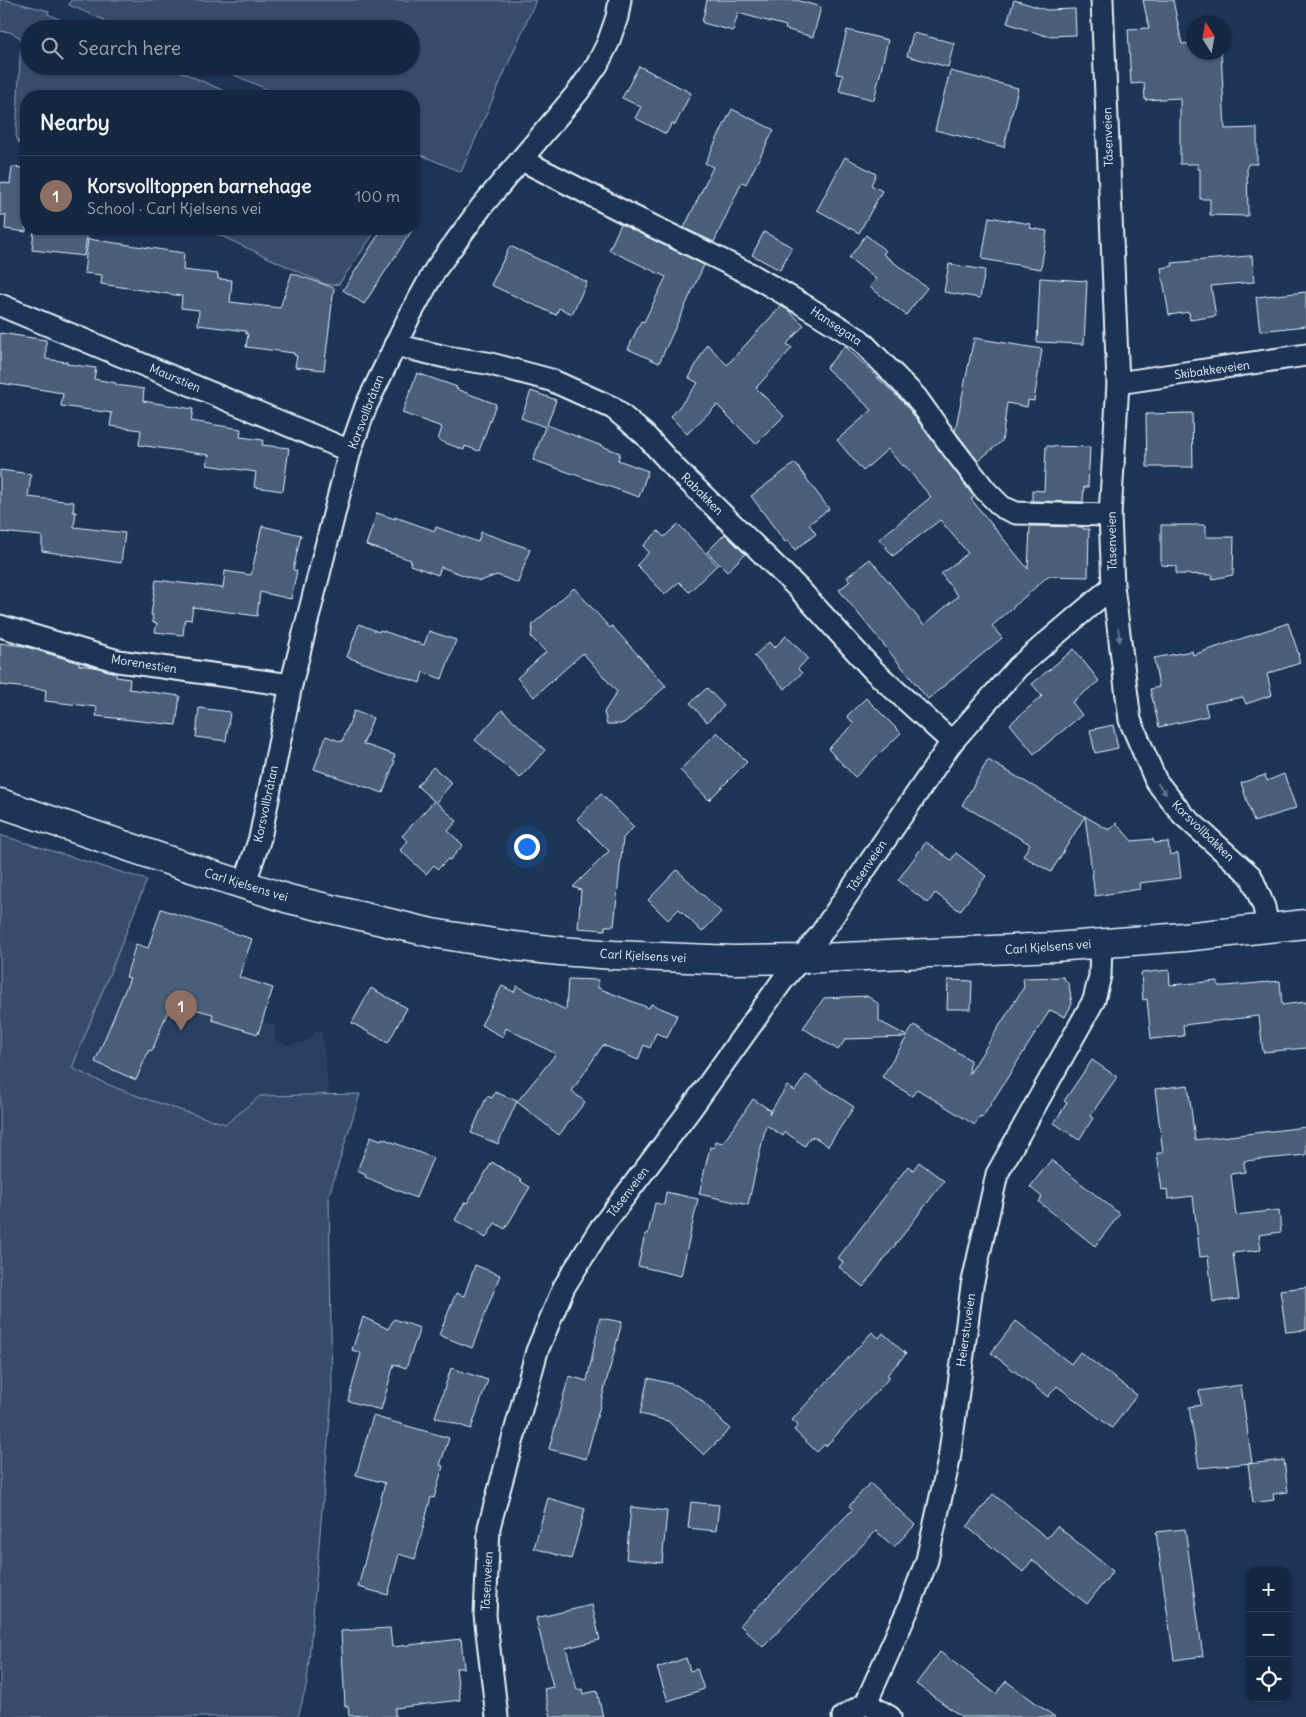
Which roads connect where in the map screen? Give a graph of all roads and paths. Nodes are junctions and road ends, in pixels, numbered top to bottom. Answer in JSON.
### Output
{"nodes":[{"id":1,"x":620,"y":0,"type":"edge"},
{"id":2,"x":1102,"y":0,"type":"edge"},
{"id":3,"x":522,"y":160,"type":"junction"},
{"id":4,"x":0,"y":305,"type":"edge"},
{"id":5,"x":394,"y":345,"type":"junction"},
{"id":6,"x":1306,"y":355,"type":"edge"},
{"id":7,"x":1118,"y":383,"type":"junction"},
{"id":8,"x":350,"y":451,"type":"junction"},
{"id":9,"x":1110,"y":515,"type":"junction"},
{"id":10,"x":1113,"y":586,"type":"junction"},
{"id":11,"x":0,"y":626,"type":"edge"},
{"id":12,"x":291,"y":685,"type":"junction"},
{"id":13,"x":952,"y":742,"type":"junction"},
{"id":14,"x":0,"y":803,"type":"edge"},
{"id":15,"x":244,"y":885,"type":"junction"},
{"id":16,"x":1306,"y":924,"type":"edge"},
{"id":17,"x":1268,"y":928,"type":"junction"},
{"id":18,"x":1101,"y":944,"type":"junction"},
{"id":19,"x":800,"y":959,"type":"junction"},
{"id":20,"x":866,"y":1703,"type":"junction"},
{"id":21,"x":497,"y":1717,"type":"edge"},
{"id":22,"x":843,"y":1717,"type":"edge"},
{"id":23,"x":890,"y":1717,"type":"edge"}],
"edges":[{"from":1,"to":3,"type":"street","name":"Korsvollbråtan"},
{"from":2,"to":7,"type":"street","name":"Tåsenveien"},
{"from":3,"to":5,"type":"street","name":"Korsvollbråtan"},
{"from":3,"to":9,"type":"street","name":"Hansegata"},
{"from":4,"to":8,"type":"street","name":"Maurstien"},
{"from":5,"to":8,"type":"street","name":"Korsvollbråtan"},
{"from":5,"to":13,"type":"street","name":"Rabakken"},
{"from":6,"to":7,"type":"street","name":"Skibakkeveien"},
{"from":7,"to":9,"type":"street","name":"Tåsenveien"},
{"from":8,"to":12,"type":"street","name":"Korsvollbråtan"},
{"from":9,"to":10,"type":"street","name":"Tåsenveien"},
{"from":10,"to":13,"type":"street","name":"Tåsenveien"},
{"from":10,"to":17,"type":"street","name":"Korsvollbakken","one_way":true},
{"from":11,"to":12,"type":"street","name":"Morenestien"},
{"from":12,"to":15,"type":"street","name":"Korsvollbråtan"},
{"from":13,"to":19,"type":"street","name":"Tåsenveien"},
{"from":14,"to":15,"type":"main road","name":"Carl Kjelsens vei"},
{"from":15,"to":19,"type":"main road","name":"Carl Kjelsens vei"},
{"from":16,"to":17,"type":"main road","name":"Carl Kjelsens vei"},
{"from":17,"to":18,"type":"main road","name":"Carl Kjelsens vei"},
{"from":18,"to":19,"type":"main road","name":"Carl Kjelsens vei"},
{"from":18,"to":20,"type":"street","name":"Heierstuveien"},
{"from":19,"to":21,"type":"street","name":"Tåsenveien"},
{"from":20,"to":22,"type":"street"},
{"from":20,"to":23,"type":"street"}]}
